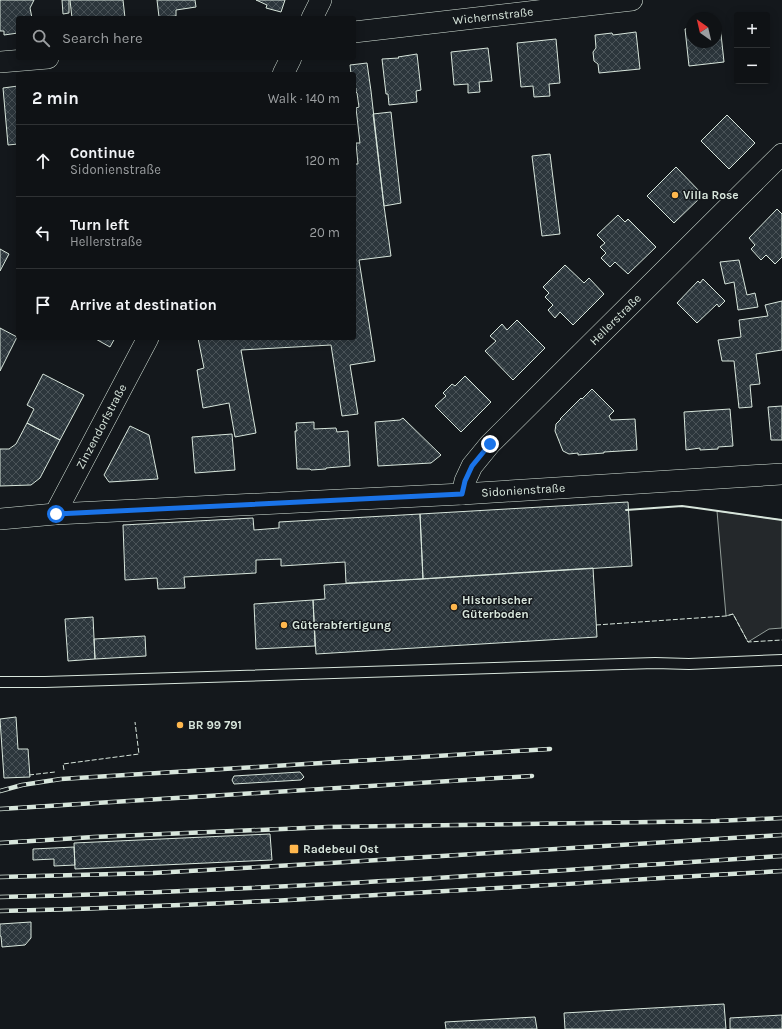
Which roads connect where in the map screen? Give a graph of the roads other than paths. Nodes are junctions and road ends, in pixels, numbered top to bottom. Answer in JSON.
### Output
{"nodes":[{"id":1,"x":321,"y":0,"type":"edge"},
{"id":2,"x":632,"y":0,"type":"edge"},
{"id":3,"x":313,"y":16,"type":"edge"},
{"id":4,"x":356,"y":32,"type":"edge"},
{"id":5,"x":24,"y":60,"type":"edge"},
{"id":6,"x":290,"y":60,"type":"edge"},
{"id":7,"x":0,"y":62,"type":"edge"},
{"id":8,"x":284,"y":72,"type":"edge"},
{"id":9,"x":782,"y":154,"type":"edge"},
{"id":10,"x":147,"y":340,"type":"edge"},
{"id":11,"x":782,"y":474,"type":"edge"},
{"id":12,"x":462,"y":494,"type":"junction"},
{"id":13,"x":56,"y":514,"type":"junction"},
{"id":14,"x":0,"y":519,"type":"edge"},
{"id":15,"x":782,"y":660,"type":"edge"},
{"id":16,"x":0,"y":682,"type":"edge"}],
"edges":[{"from":1,"to":3,"type":"street"},
{"from":2,"to":4,"type":"street","name":"Wichernstraße"},
{"from":5,"to":7,"type":"street"},
{"from":6,"to":8,"type":"street"},
{"from":9,"to":12,"type":"street","name":"Hellerstraße"},
{"from":10,"to":13,"type":"street","name":"Zinzendorfstraße"},
{"from":11,"to":12,"type":"street","name":"Sidonienstraße"},
{"from":12,"to":13,"type":"street","name":"Sidonienstraße"},
{"from":13,"to":14,"type":"street","name":"Sidonienstraße"},
{"from":15,"to":16,"type":"lane"}]}
